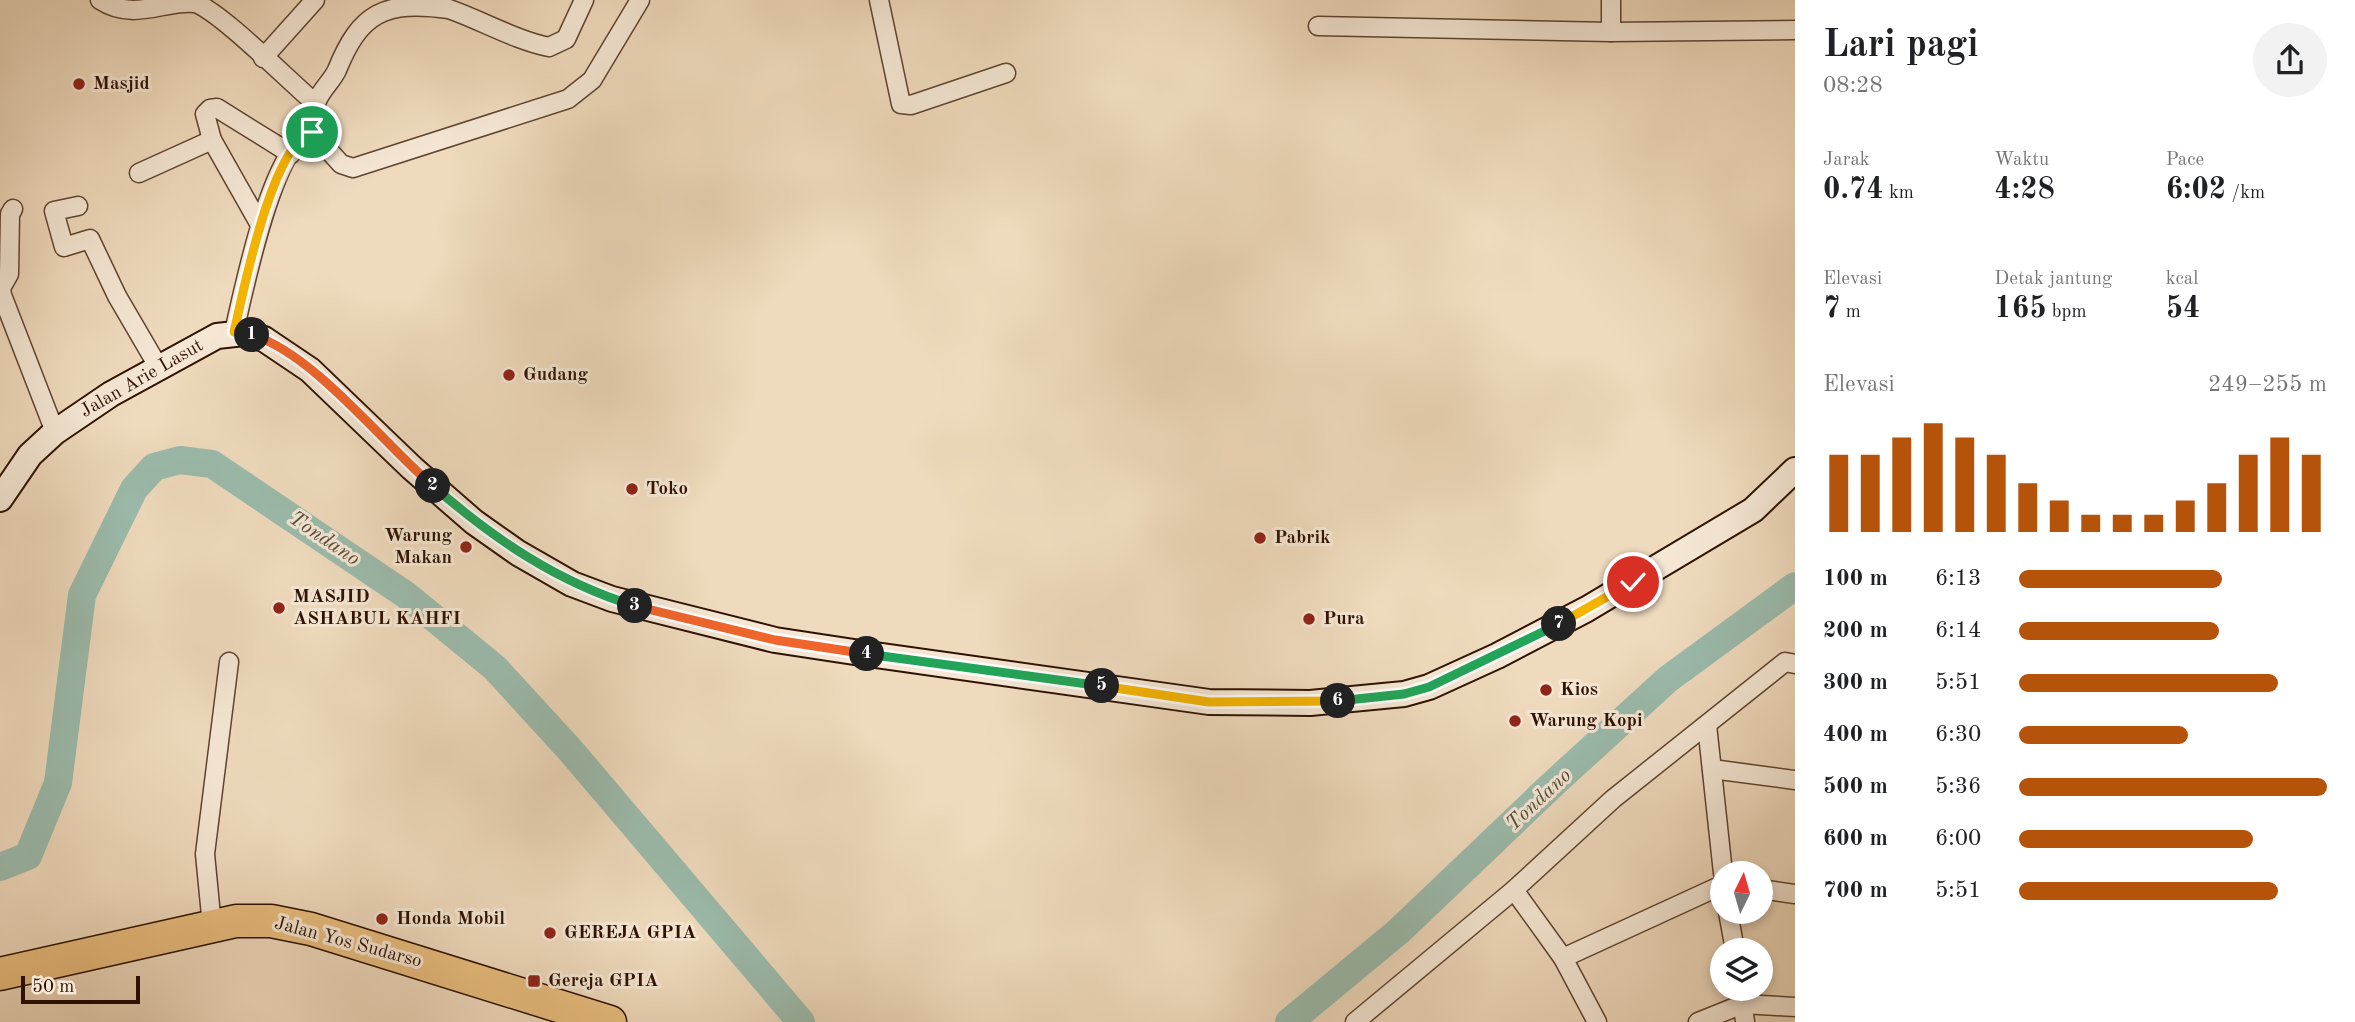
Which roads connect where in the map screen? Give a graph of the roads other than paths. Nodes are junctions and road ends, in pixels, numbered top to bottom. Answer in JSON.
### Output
{"nodes":[{"id":1,"x":100,"y":0,"type":"edge"},
{"id":2,"x":315,"y":0,"type":"edge"},
{"id":3,"x":584,"y":0,"type":"edge"},
{"id":4,"x":640,"y":0,"type":"edge"},
{"id":5,"x":879,"y":0,"type":"edge"},
{"id":6,"x":1611,"y":0,"type":"edge"},
{"id":7,"x":1318,"y":26,"type":"dead end"},
{"id":8,"x":1795,"y":30,"type":"edge"},
{"id":9,"x":1611,"y":32,"type":"junction"},
{"id":10,"x":262,"y":58,"type":"junction"},
{"id":11,"x":1006,"y":73,"type":"dead end"},
{"id":12,"x":315,"y":103,"type":"junction"},
{"id":13,"x":312,"y":132,"type":"junction"},
{"id":14,"x":212,"y":141,"type":"junction"},
{"id":15,"x":291,"y":154,"type":"junction"},
{"id":16,"x":139,"y":173,"type":"dead end"},
{"id":17,"x":78,"y":206,"type":"dead end"},
{"id":18,"x":13,"y":209,"type":"dead end"},
{"id":19,"x":259,"y":223,"type":"junction"},
{"id":20,"x":6,"y":238,"type":"edge"},
{"id":21,"x":234,"y":332,"type":"junction"},
{"id":22,"x":159,"y":368,"type":"junction"},
{"id":23,"x":55,"y":432,"type":"junction"},
{"id":24,"x":1795,"y":471,"type":"edge"},
{"id":25,"x":0,"y":499,"type":"edge"},
{"id":26,"x":1792,"y":660,"type":"edge"},
{"id":27,"x":229,"y":662,"type":"dead end"},
{"id":28,"x":1707,"y":725,"type":"junction"},
{"id":29,"x":1712,"y":769,"type":"junction"},
{"id":30,"x":1795,"y":780,"type":"edge"},
{"id":31,"x":1722,"y":861,"type":"edge"},
{"id":32,"x":1514,"y":890,"type":"junction"},
{"id":33,"x":1710,"y":891,"type":"edge"},
{"id":34,"x":1773,"y":891,"type":"edge"},
{"id":35,"x":1795,"y":894,"type":"edge"},
{"id":36,"x":212,"y":926,"type":"junction"},
{"id":37,"x":1563,"y":958,"type":"junction"},
{"id":38,"x":0,"y":974,"type":"edge"},
{"id":39,"x":1743,"y":1005,"type":"edge"},
{"id":40,"x":1795,"y":1007,"type":"edge"},
{"id":41,"x":610,"y":1022,"type":"edge"},
{"id":42,"x":1355,"y":1022,"type":"edge"},
{"id":43,"x":1597,"y":1022,"type":"edge"},
{"id":44,"x":1698,"y":1022,"type":"edge"}],
"edges":[{"from":1,"to":10,"type":"street"},
{"from":2,"to":10,"type":"street"},
{"from":3,"to":12,"type":"street"},
{"from":4,"to":13,"type":"street"},
{"from":5,"to":11,"type":"street"},
{"from":6,"to":9,"type":"street"},
{"from":7,"to":9,"type":"street"},
{"from":8,"to":9,"type":"street"},
{"from":10,"to":12,"type":"street"},
{"from":12,"to":13,"type":"street"},
{"from":13,"to":15,"type":"street"},
{"from":14,"to":15,"type":"street"},
{"from":14,"to":16,"type":"street"},
{"from":14,"to":19,"type":"street"},
{"from":15,"to":19,"type":"street"},
{"from":17,"to":22,"type":"street"},
{"from":18,"to":20,"type":"street"},
{"from":19,"to":21,"type":"street"},
{"from":20,"to":23,"type":"street"},
{"from":21,"to":22,"type":"main road","name":"Jalan Arie Lasut"},
{"from":21,"to":24,"type":"main road"},
{"from":22,"to":23,"type":"main road","name":"Jalan Arie Lasut"},
{"from":23,"to":25,"type":"main road","name":"Jalan Arie Lasut"},
{"from":26,"to":28,"type":"street"},
{"from":27,"to":36,"type":"street"},
{"from":28,"to":29,"type":"street"},
{"from":28,"to":32,"type":"street"},
{"from":29,"to":30,"type":"street"},
{"from":29,"to":31,"type":"street"},
{"from":32,"to":37,"type":"street"},
{"from":32,"to":42,"type":"street"},
{"from":33,"to":37,"type":"street"},
{"from":34,"to":35,"type":"street"},
{"from":36,"to":38,"type":"highway","name":"Jalan Yos Sudarso"},
{"from":36,"to":41,"type":"highway","name":"Jalan Yos Sudarso"},
{"from":37,"to":43,"type":"street"},
{"from":39,"to":40,"type":"street"},
{"from":39,"to":44,"type":"street"}]}
